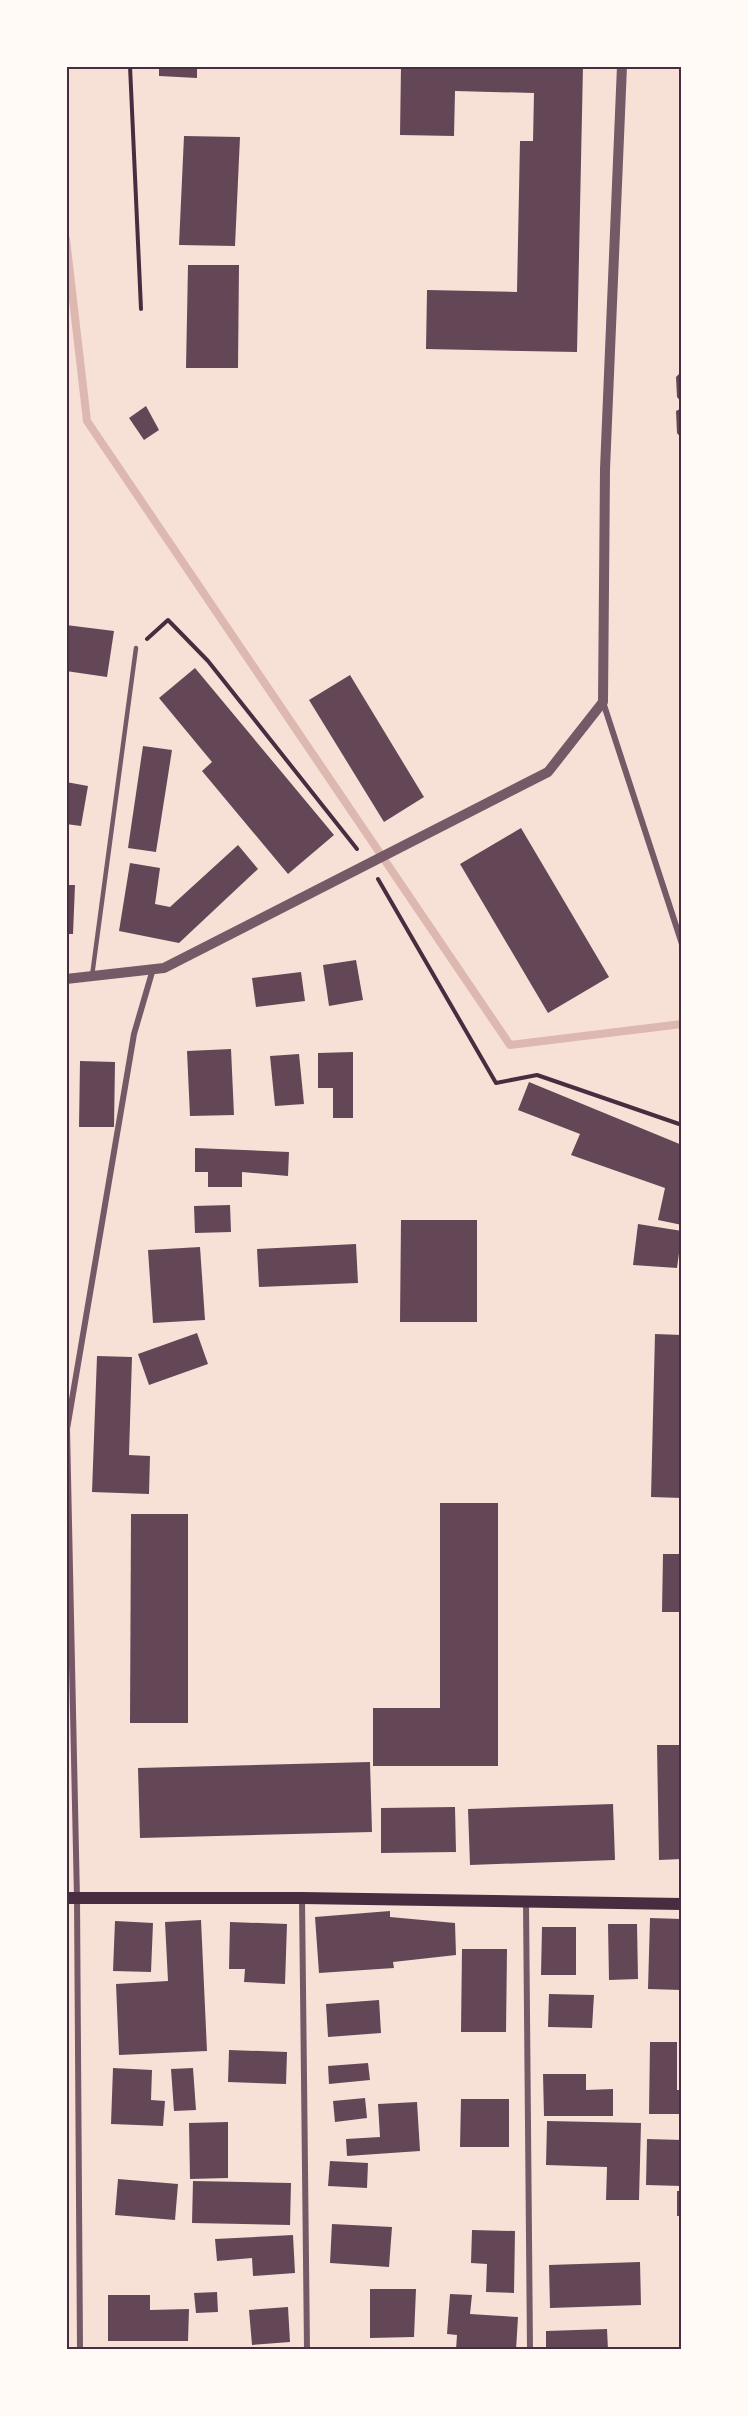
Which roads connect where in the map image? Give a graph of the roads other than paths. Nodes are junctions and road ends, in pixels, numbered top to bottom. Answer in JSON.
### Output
{"nodes":[{"id":1,"x":622,"y":66,"type":"edge"},
{"id":2,"x":136,"y":648,"type":"road end"},
{"id":3,"x":603,"y":702,"type":"junction"},
{"id":4,"x":682,"y":944,"type":"edge"},
{"id":5,"x":153,"y":969,"type":"junction"},
{"id":6,"x":92,"y":977,"type":"junction"},
{"id":7,"x":66,"y":979,"type":"edge"},
{"id":8,"x":302,"y":1898,"type":"junction"},
{"id":9,"x":71,"y":1899,"type":"edge"},
{"id":10,"x":526,"y":1902,"type":"junction"},
{"id":11,"x":682,"y":1904,"type":"edge"},
{"id":12,"x":80,"y":2350,"type":"edge"},
{"id":13,"x":307,"y":2350,"type":"edge"},
{"id":14,"x":530,"y":2350,"type":"edge"}],
"edges":[{"from":1,"to":3,"type":"street"},
{"from":2,"to":6,"type":"lane"},
{"from":3,"to":4,"type":"street"},
{"from":3,"to":5,"type":"street"},
{"from":5,"to":6,"type":"street"},
{"from":5,"to":9,"type":"street"},
{"from":6,"to":7,"type":"street"},
{"from":8,"to":9,"type":"main road"},
{"from":8,"to":10,"type":"main road"},
{"from":8,"to":13,"type":"street"},
{"from":9,"to":12,"type":"street"},
{"from":10,"to":11,"type":"main road"},
{"from":10,"to":14,"type":"street"}]}
